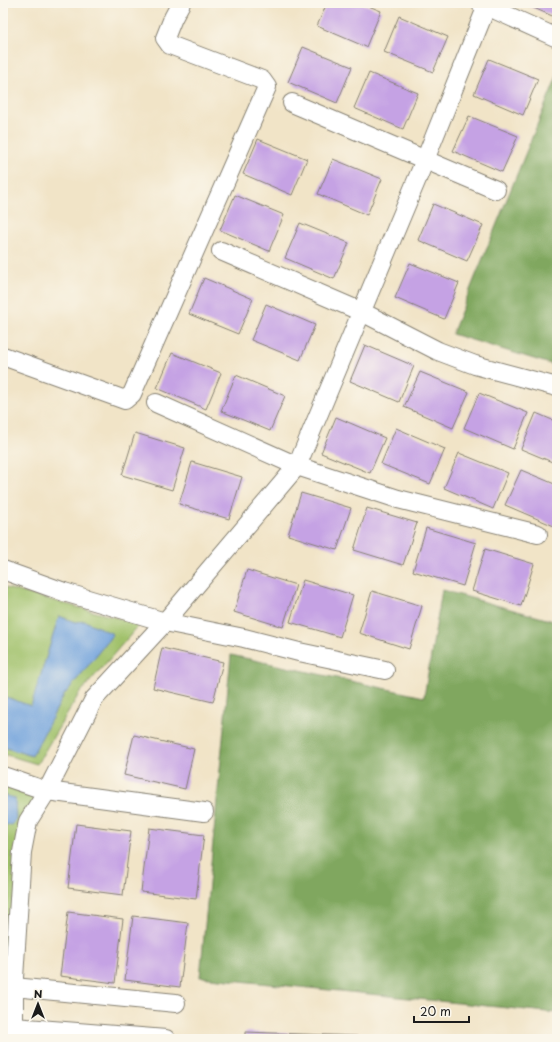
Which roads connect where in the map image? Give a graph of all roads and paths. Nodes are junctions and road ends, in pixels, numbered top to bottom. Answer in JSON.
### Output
{"nodes":[{"id":1,"x":181,"y":3,"type":"edge"},
{"id":2,"x":485,"y":4,"type":"edge"},
{"id":3,"x":555,"y":38,"type":"dead end"},
{"id":4,"x":292,"y":103,"type":"dead end"},
{"id":5,"x":425,"y":160,"type":"junction"},
{"id":6,"x":496,"y":190,"type":"dead end"},
{"id":7,"x":221,"y":251,"type":"dead end"},
{"id":8,"x":362,"y":312,"type":"junction"},
{"id":9,"x":3,"y":356,"type":"edge"},
{"id":10,"x":557,"y":387,"type":"edge"},
{"id":11,"x":156,"y":403,"type":"dead end"},
{"id":12,"x":297,"y":466,"type":"junction"},
{"id":13,"x":538,"y":534,"type":"dead end"},
{"id":14,"x":3,"y":570,"type":"edge"},
{"id":15,"x":165,"y":622,"type":"junction"},
{"id":16,"x":385,"y":670,"type":"dead end"},
{"id":17,"x":3,"y":776,"type":"edge"},
{"id":18,"x":47,"y":792,"type":"junction"},
{"id":19,"x":204,"y":812,"type":"dead end"},
{"id":20,"x":11,"y":981,"type":"edge"},
{"id":21,"x":176,"y":1003,"type":"dead end"},
{"id":22,"x":14,"y":1033,"type":"edge"},
{"id":23,"x":166,"y":1039,"type":"edge"}],
"edges":[{"from":1,"to":9,"type":"street"},
{"from":2,"to":3,"type":"street"},
{"from":2,"to":5,"type":"street"},
{"from":4,"to":5,"type":"street"},
{"from":5,"to":6,"type":"street"},
{"from":5,"to":8,"type":"street"},
{"from":7,"to":8,"type":"street"},
{"from":8,"to":10,"type":"street"},
{"from":8,"to":12,"type":"street"},
{"from":11,"to":12,"type":"street"},
{"from":12,"to":13,"type":"street"},
{"from":12,"to":15,"type":"street"},
{"from":14,"to":15,"type":"street"},
{"from":15,"to":16,"type":"street"},
{"from":15,"to":18,"type":"street"},
{"from":17,"to":18,"type":"street"},
{"from":18,"to":19,"type":"street"},
{"from":18,"to":20,"type":"street"},
{"from":20,"to":21,"type":"street"},
{"from":20,"to":22,"type":"street"},
{"from":22,"to":23,"type":"street"}]}
